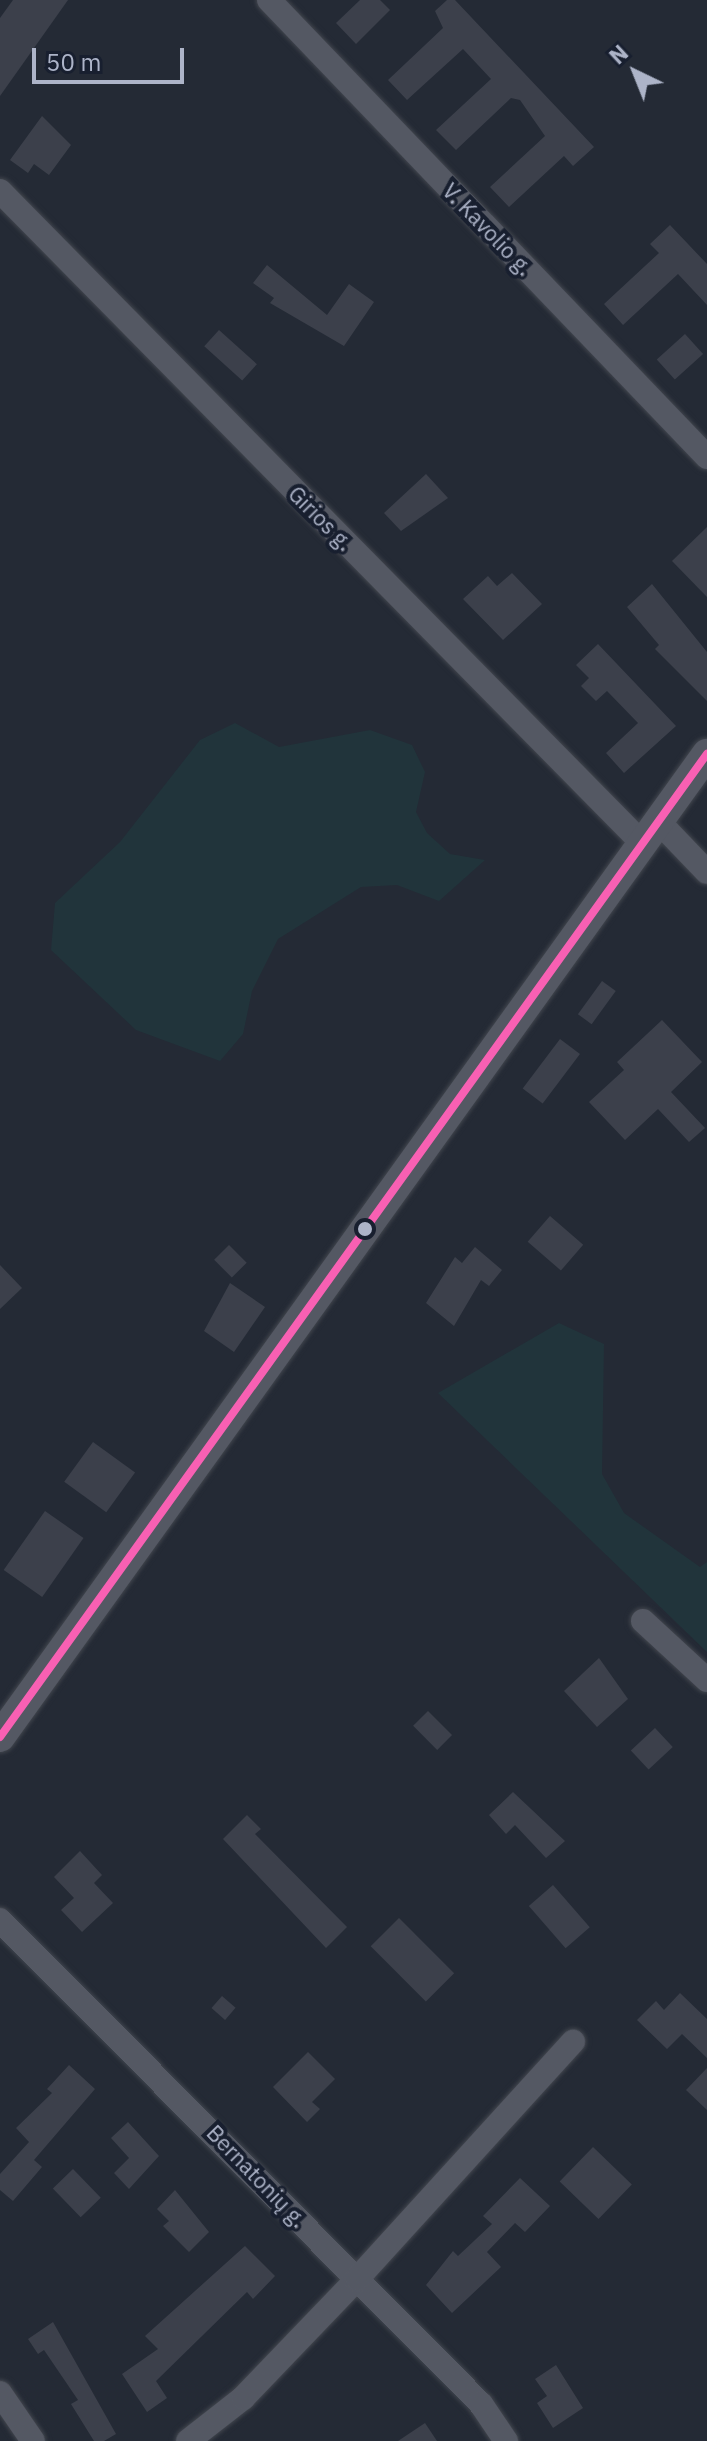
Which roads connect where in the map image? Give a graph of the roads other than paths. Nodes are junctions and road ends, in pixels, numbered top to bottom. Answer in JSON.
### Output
{"nodes":[{"id":1,"x":269,"y":0,"type":"edge"},
{"id":2,"x":0,"y":191,"type":"edge"},
{"id":3,"x":707,"y":457,"type":"edge"},
{"id":4,"x":707,"y":754,"type":"edge"},
{"id":5,"x":651,"y":833,"type":"junction"},
{"id":6,"x":707,"y":872,"type":"edge"},
{"id":7,"x":643,"y":1621,"type":"dead end"},
{"id":8,"x":707,"y":1680,"type":"edge"},
{"id":9,"x":0,"y":1737,"type":"edge"},
{"id":10,"x":0,"y":1920,"type":"edge"},
{"id":11,"x":573,"y":2042,"type":"dead end"},
{"id":12,"x":357,"y":2279,"type":"junction"},
{"id":13,"x":0,"y":2393,"type":"edge"},
{"id":14,"x":33,"y":2441,"type":"edge"},
{"id":15,"x":188,"y":2441,"type":"edge"},
{"id":16,"x":506,"y":2441,"type":"edge"}],
"edges":[{"from":1,"to":3,"type":"street","name":"V. Kavolio g."},
{"from":2,"to":5,"type":"street","name":"Girios g."},
{"from":4,"to":5,"type":"street"},
{"from":5,"to":6,"type":"street","name":"Girios g."},
{"from":5,"to":9,"type":"street"},
{"from":7,"to":8,"type":"street"},
{"from":10,"to":12,"type":"street","name":"Bernatonių g."},
{"from":11,"to":12,"type":"street"},
{"from":12,"to":15,"type":"street"},
{"from":12,"to":16,"type":"street","name":"Bernatonių g."},
{"from":13,"to":14,"type":"street"}]}
